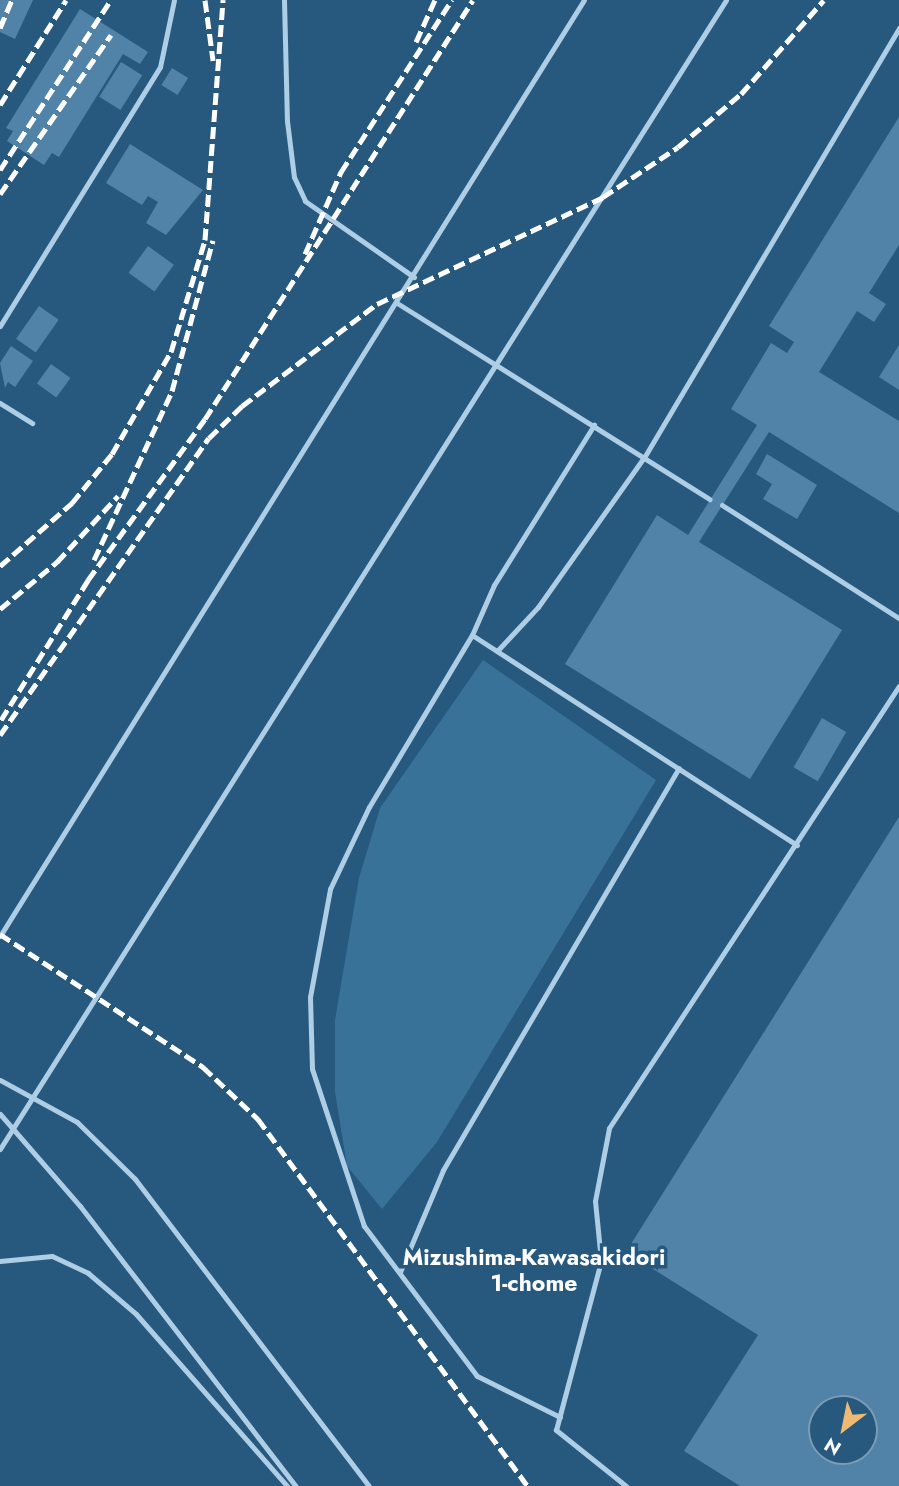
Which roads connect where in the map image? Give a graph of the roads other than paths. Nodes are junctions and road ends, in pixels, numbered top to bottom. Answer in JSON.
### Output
{"nodes":[{"id":1,"x":174,"y":0,"type":"edge"},
{"id":2,"x":284,"y":0,"type":"edge"},
{"id":3,"x":584,"y":0,"type":"edge"},
{"id":4,"x":726,"y":0,"type":"edge"},
{"id":5,"x":899,"y":28,"type":"edge"},
{"id":6,"x":414,"y":277,"type":"junction"},
{"id":7,"x":397,"y":303,"type":"junction"},
{"id":8,"x":0,"y":326,"type":"edge"},
{"id":9,"x":498,"y":365,"type":"junction"},
{"id":10,"x":0,"y":403,"type":"edge"},
{"id":11,"x":32,"y":423,"type":"dead end"},
{"id":12,"x":594,"y":425,"type":"junction"},
{"id":13,"x":645,"y":456,"type":"junction"},
{"id":14,"x":710,"y":499,"type":"dead end"},
{"id":15,"x":722,"y":505,"type":"dead end"},
{"id":16,"x":899,"y":618,"type":"edge"},
{"id":17,"x":472,"y":635,"type":"junction"},
{"id":18,"x":498,"y":651,"type":"junction"},
{"id":19,"x":899,"y":686,"type":"edge"},
{"id":20,"x":679,"y":768,"type":"junction"},
{"id":21,"x":797,"y":845,"type":"junction"},
{"id":22,"x":0,"y":935,"type":"edge"},
{"id":23,"x":0,"y":1080,"type":"edge"},
{"id":24,"x":34,"y":1095,"type":"junction"},
{"id":25,"x":0,"y":1114,"type":"edge"},
{"id":26,"x":13,"y":1128,"type":"junction"},
{"id":27,"x":0,"y":1149,"type":"edge"},
{"id":28,"x":0,"y":1261,"type":"edge"},
{"id":29,"x":400,"y":1272,"type":"junction"},
{"id":30,"x":560,"y":1417,"type":"junction"},
{"id":31,"x":287,"y":1486,"type":"edge"},
{"id":32,"x":296,"y":1486,"type":"edge"},
{"id":33,"x":369,"y":1486,"type":"edge"},
{"id":34,"x":626,"y":1486,"type":"edge"}],
"edges":[{"from":1,"to":8,"type":"lane"},
{"from":2,"to":6,"type":"lane"},
{"from":3,"to":6,"type":"lane"},
{"from":4,"to":9,"type":"lane"},
{"from":5,"to":13,"type":"lane"},
{"from":6,"to":7,"type":"lane"},
{"from":7,"to":9,"type":"lane"},
{"from":7,"to":22,"type":"lane"},
{"from":9,"to":12,"type":"lane"},
{"from":9,"to":24,"type":"lane"},
{"from":10,"to":11,"type":"lane"},
{"from":12,"to":13,"type":"lane"},
{"from":12,"to":17,"type":"lane"},
{"from":13,"to":14,"type":"lane"},
{"from":13,"to":18,"type":"lane"},
{"from":15,"to":16,"type":"lane"},
{"from":17,"to":18,"type":"lane"},
{"from":17,"to":29,"type":"lane"},
{"from":18,"to":20,"type":"lane"},
{"from":19,"to":21,"type":"lane"},
{"from":20,"to":21,"type":"lane"},
{"from":20,"to":29,"type":"lane"},
{"from":21,"to":30,"type":"lane"},
{"from":23,"to":24,"type":"lane"},
{"from":24,"to":26,"type":"lane"},
{"from":24,"to":33,"type":"lane"},
{"from":25,"to":26,"type":"lane"},
{"from":26,"to":27,"type":"lane"},
{"from":26,"to":32,"type":"lane"},
{"from":28,"to":31,"type":"lane"},
{"from":29,"to":30,"type":"lane"},
{"from":30,"to":34,"type":"lane"}]}
